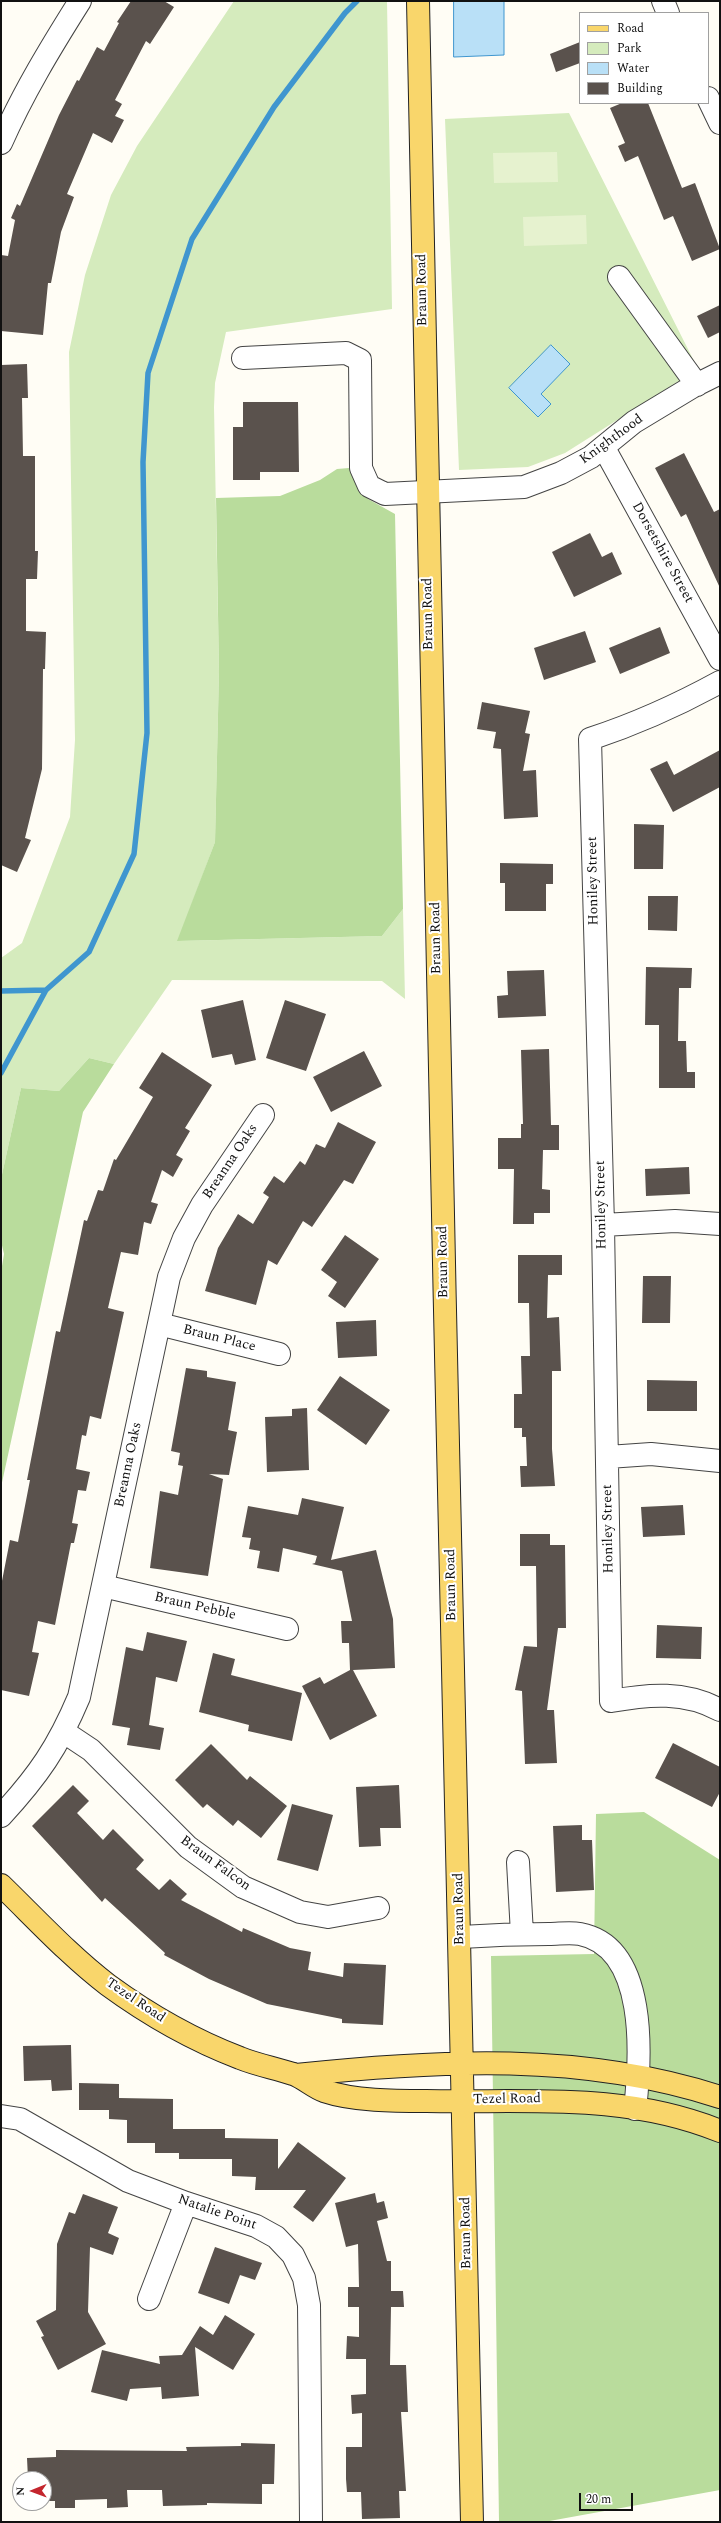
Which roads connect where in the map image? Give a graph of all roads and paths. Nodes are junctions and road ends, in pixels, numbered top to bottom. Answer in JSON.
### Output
{"nodes":[{"id":1,"x":80,"y":1,"type":"edge"},
{"id":2,"x":418,"y":1,"type":"edge"},
{"id":3,"x":663,"y":1,"type":"edge"},
{"id":4,"x":668,"y":12,"type":"edge"},
{"id":5,"x":709,"y":100,"type":"edge"},
{"id":6,"x":720,"y":123,"type":"edge"},
{"id":7,"x":1,"y":143,"type":"edge"},
{"id":8,"x":618,"y":277,"type":"dead end"},
{"id":9,"x":243,"y":358,"type":"dead end"},
{"id":10,"x":720,"y":374,"type":"edge"},
{"id":11,"x":697,"y":385,"type":"junction"},
{"id":12,"x":604,"y":448,"type":"junction"},
{"id":13,"x":426,"y":491,"type":"junction"},
{"id":14,"x":720,"y":659,"type":"edge"},
{"id":15,"x":720,"y":682,"type":"edge"},
{"id":16,"x":263,"y":1115,"type":"dead end"},
{"id":17,"x":720,"y":1224,"type":"edge"},
{"id":18,"x":603,"y":1225,"type":"junction"},
{"id":19,"x":159,"y":1324,"type":"junction"},
{"id":20,"x":279,"y":1354,"type":"dead end"},
{"id":21,"x":608,"y":1456,"type":"junction"},
{"id":22,"x":720,"y":1461,"type":"edge"},
{"id":23,"x":103,"y":1586,"type":"junction"},
{"id":24,"x":287,"y":1629,"type":"dead end"},
{"id":25,"x":720,"y":1710,"type":"edge"},
{"id":26,"x":64,"y":1732,"type":"junction"},
{"id":27,"x":1,"y":1816,"type":"edge"},
{"id":28,"x":518,"y":1862,"type":"dead end"},
{"id":29,"x":1,"y":1885,"type":"edge"},
{"id":30,"x":378,"y":1908,"type":"dead end"},
{"id":31,"x":522,"y":1934,"type":"junction"},
{"id":32,"x":460,"y":1937,"type":"junction"},
{"id":33,"x":464,"y":2062,"type":"junction"},
{"id":34,"x":639,"y":2074,"type":"junction"},
{"id":35,"x":296,"y":2075,"type":"junction"},
{"id":36,"x":720,"y":2097,"type":"edge"},
{"id":37,"x":464,"y":2100,"type":"junction"},
{"id":38,"x":635,"y":2109,"type":"junction"},
{"id":39,"x":1,"y":2116,"type":"edge"},
{"id":40,"x":720,"y":2131,"type":"edge"},
{"id":41,"x":186,"y":2203,"type":"junction"},
{"id":42,"x":149,"y":2299,"type":"dead end"},
{"id":43,"x":312,"y":2522,"type":"edge"},
{"id":44,"x":472,"y":2522,"type":"edge"}],
"edges":[{"from":1,"to":7,"type":"street"},
{"from":2,"to":13,"type":"main road","name":"Braun Road"},
{"from":3,"to":4,"type":"street"},
{"from":5,"to":6,"type":"street"},
{"from":8,"to":11,"type":"street"},
{"from":9,"to":13,"type":"street","name":"Knighthood"},
{"from":10,"to":11,"type":"street","name":"Knighthood"},
{"from":11,"to":12,"type":"street","name":"Knighthood"},
{"from":12,"to":13,"type":"street","name":"Knighthood"},
{"from":12,"to":14,"type":"street","name":"Dorsetshire Street"},
{"from":13,"to":32,"type":"main road","name":"Braun Road"},
{"from":15,"to":18,"type":"street","name":"Honiley Street"},
{"from":16,"to":19,"type":"street","name":"Breanna Oaks"},
{"from":17,"to":18,"type":"street"},
{"from":18,"to":21,"type":"street","name":"Honiley Street"},
{"from":19,"to":20,"type":"street","name":"Braun Place"},
{"from":19,"to":23,"type":"street","name":"Breanna Oaks"},
{"from":21,"to":22,"type":"street"},
{"from":21,"to":25,"type":"street","name":"Honiley Street"},
{"from":23,"to":24,"type":"street","name":"Braun Pebble"},
{"from":23,"to":26,"type":"street","name":"Breanna Oaks"},
{"from":26,"to":27,"type":"street","name":"Breanna Oaks"},
{"from":26,"to":30,"type":"street","name":"Braun Falcon"},
{"from":28,"to":31,"type":"street"},
{"from":29,"to":35,"type":"main road","name":"Tezel Road"},
{"from":31,"to":32,"type":"street"},
{"from":31,"to":34,"type":"street"},
{"from":32,"to":33,"type":"main road","name":"Braun Road"},
{"from":33,"to":34,"type":"main road","name":"Tezel Road"},
{"from":33,"to":35,"type":"main road","name":"Tezel Road"},
{"from":33,"to":37,"type":"main road","name":"Braun Road"},
{"from":34,"to":36,"type":"main road","name":"Tezel Road"},
{"from":34,"to":38,"type":"street"},
{"from":35,"to":37,"type":"main road","name":"Tezel Road"},
{"from":37,"to":38,"type":"main road","name":"Tezel Road"},
{"from":37,"to":44,"type":"main road","name":"Braun Road"},
{"from":38,"to":40,"type":"main road","name":"Tezel Road"},
{"from":39,"to":41,"type":"street","name":"Natalie Point"},
{"from":41,"to":42,"type":"street"},
{"from":41,"to":43,"type":"street","name":"Natalie Point"}]}
